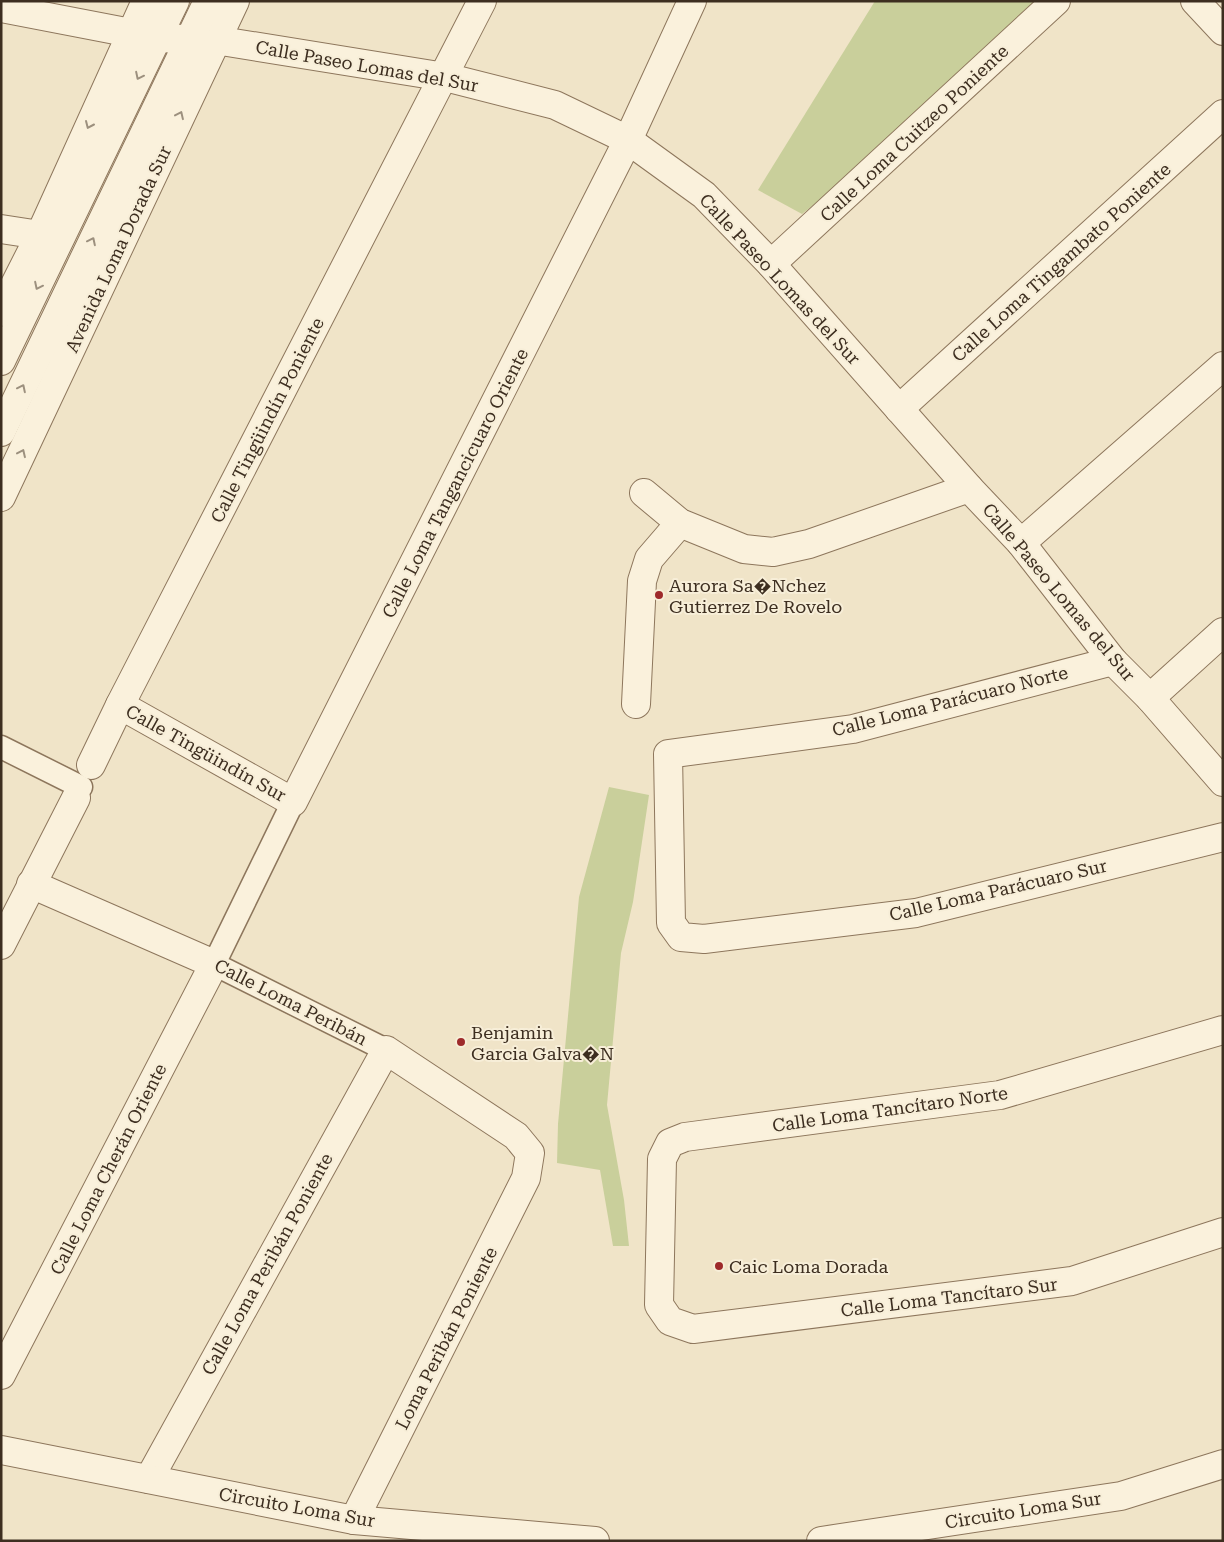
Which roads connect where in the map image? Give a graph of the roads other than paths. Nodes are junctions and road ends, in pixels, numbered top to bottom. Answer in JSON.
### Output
{"nodes":[{"id":1,"x":146,"y":1,"type":"edge"},
{"id":2,"x":175,"y":1,"type":"edge"},
{"id":3,"x":208,"y":1,"type":"edge"},
{"id":4,"x":234,"y":1,"type":"edge"},
{"id":5,"x":482,"y":1,"type":"edge"},
{"id":6,"x":692,"y":1,"type":"edge"},
{"id":7,"x":1056,"y":1,"type":"edge"},
{"id":8,"x":1195,"y":1,"type":"edge"},
{"id":9,"x":1,"y":8,"type":"edge"},
{"id":10,"x":1223,"y":31,"type":"edge"},
{"id":11,"x":130,"y":34,"type":"junction"},
{"id":12,"x":157,"y":38,"type":"junction"},
{"id":13,"x":202,"y":40,"type":"junction"},
{"id":14,"x":446,"y":76,"type":"junction"},
{"id":15,"x":1223,"y":114,"type":"edge"},
{"id":16,"x":628,"y":140,"type":"junction"},
{"id":17,"x":1,"y":229,"type":"edge"},
{"id":18,"x":40,"y":235,"type":"junction"},
{"id":19,"x":771,"y":264,"type":"junction"},
{"id":20,"x":1,"y":312,"type":"edge"},
{"id":21,"x":1,"y":361,"type":"edge"},
{"id":22,"x":1223,"y":366,"type":"edge"},
{"id":23,"x":899,"y":409,"type":"junction"},
{"id":24,"x":1,"y":432,"type":"edge"},
{"id":25,"x":969,"y":488,"type":"junction"},
{"id":26,"x":644,"y":493,"type":"dead end"},
{"id":27,"x":1,"y":497,"type":"edge"},
{"id":28,"x":680,"y":523,"type":"junction"},
{"id":29,"x":1021,"y":543,"type":"junction"},
{"id":30,"x":1223,"y":632,"type":"edge"},
{"id":31,"x":1113,"y":661,"type":"junction"},
{"id":32,"x":1150,"y":698,"type":"junction"},
{"id":33,"x":636,"y":704,"type":"dead end"},
{"id":34,"x":120,"y":705,"type":"junction"},
{"id":35,"x":1,"y":747,"type":"edge"},
{"id":36,"x":1223,"y":782,"type":"edge"},
{"id":37,"x":82,"y":783,"type":"junction"},
{"id":38,"x":293,"y":802,"type":"junction"},
{"id":39,"x":1223,"y":837,"type":"edge"},
{"id":40,"x":31,"y":884,"type":"junction"},
{"id":41,"x":681,"y":937,"type":"joint"},
{"id":42,"x":1,"y":945,"type":"edge"},
{"id":43,"x":214,"y":964,"type":"junction"},
{"id":44,"x":1223,"y":1030,"type":"edge"},
{"id":45,"x":386,"y":1050,"type":"junction"},
{"id":46,"x":530,"y":1154,"type":"joint"},
{"id":47,"x":1223,"y":1232,"type":"edge"},
{"id":48,"x":670,"y":1321,"type":"joint"},
{"id":49,"x":1,"y":1375,"type":"edge"},
{"id":50,"x":1,"y":1450,"type":"edge"},
{"id":51,"x":1223,"y":1464,"type":"edge"},
{"id":52,"x":148,"y":1479,"type":"junction"},
{"id":53,"x":354,"y":1520,"type":"junction"},
{"id":54,"x":595,"y":1541,"type":"edge"},
{"id":55,"x":820,"y":1541,"type":"edge"}],
"edges":[{"from":1,"to":11,"type":"street"},
{"from":2,"to":12,"type":"street"},
{"from":3,"to":13,"type":"street","name":"Avenida Loma Dorada Sur"},
{"from":4,"to":13,"type":"street","name":"Avenida Loma Dorada Sur"},
{"from":5,"to":14,"type":"street","name":"Calle Tingüindín Poniente"},
{"from":6,"to":16,"type":"street","name":"Calle Loma Tangancicuaro Oriente"},
{"from":7,"to":19,"type":"street","name":"Calle Loma Cuitzeo Poniente"},
{"from":8,"to":10,"type":"street"},
{"from":9,"to":11,"type":"street","name":"Calle Paseo Lomas del Sur"},
{"from":11,"to":12,"type":"street","name":"Calle Paseo Lomas del Sur"},
{"from":11,"to":18,"type":"street","one_way":true},
{"from":12,"to":13,"type":"street","name":"Calle Paseo Lomas del Sur"},
{"from":12,"to":21,"type":"street","one_way":true},
{"from":13,"to":14,"type":"street","name":"Calle Paseo Lomas del Sur"},
{"from":24,"to":13,"type":"street","name":"Avenida Loma Dorada Sur","one_way":true},
{"from":27,"to":13,"type":"street","name":"Avenida Loma Dorada Sur","one_way":true},
{"from":14,"to":16,"type":"street","name":"Calle Paseo Lomas del Sur"},
{"from":14,"to":34,"type":"street","name":"Calle Tingüindín Poniente"},
{"from":15,"to":23,"type":"street","name":"Calle Loma Tingambato Poniente"},
{"from":16,"to":19,"type":"street","name":"Calle Paseo Lomas del Sur"},
{"from":16,"to":38,"type":"street","name":"Calle Loma Tangancicuaro Oriente"},
{"from":17,"to":18,"type":"street"},
{"from":18,"to":20,"type":"street"},
{"from":19,"to":23,"type":"street","name":"Calle Paseo Lomas del Sur"},
{"from":22,"to":29,"type":"street"},
{"from":23,"to":25,"type":"street","name":"Calle Paseo Lomas del Sur"},
{"from":25,"to":28,"type":"street"},
{"from":25,"to":29,"type":"street","name":"Calle Paseo Lomas del Sur"},
{"from":26,"to":28,"type":"street"},
{"from":28,"to":33,"type":"street"},
{"from":29,"to":31,"type":"street","name":"Calle Paseo Lomas del Sur"},
{"from":30,"to":32,"type":"street"},
{"from":31,"to":32,"type":"street","name":"Calle Paseo Lomas del Sur"},
{"from":31,"to":41,"type":"street","name":"Calle Loma Parácuaro Norte"},
{"from":32,"to":36,"type":"street","name":"Calle Paseo Lomas del Sur"},
{"from":34,"to":37,"type":"street","name":"Calle Tingüindín Poniente"},
{"from":34,"to":38,"type":"street","name":"Calle Tingüindín Sur"},
{"from":35,"to":37,"type":"street"},
{"from":37,"to":40,"type":"street","name":"Calle Tingüindín Poniente"},
{"from":38,"to":43,"type":"street","name":"Calle Loma Tangancicuaro Oriente"},
{"from":39,"to":41,"type":"street","name":"Calle Loma Parácuaro Sur"},
{"from":40,"to":42,"type":"street","name":"Calle Tingüindín Poniente"},
{"from":40,"to":43,"type":"street","name":"Calle Loma Peribán"},
{"from":43,"to":45,"type":"street","name":"Calle Loma Peribán"},
{"from":43,"to":49,"type":"street","name":"Calle Loma Cherán Oriente"},
{"from":44,"to":48,"type":"street","name":"Calle Loma Tancítaro Norte"},
{"from":45,"to":46,"type":"street","name":"Calle Loma Peribán"},
{"from":45,"to":52,"type":"street","name":"Calle Loma Peribán Poniente"},
{"from":46,"to":53,"type":"street","name":"Loma Peribán Poniente"},
{"from":47,"to":48,"type":"street","name":"Calle Loma Tancítaro Sur"},
{"from":50,"to":52,"type":"street","name":"Circuito Loma Sur"},
{"from":51,"to":55,"type":"street","name":"Circuito Loma Sur"},
{"from":52,"to":53,"type":"street","name":"Circuito Loma Sur"},
{"from":53,"to":54,"type":"street","name":"Circuito Loma Sur"}]}
